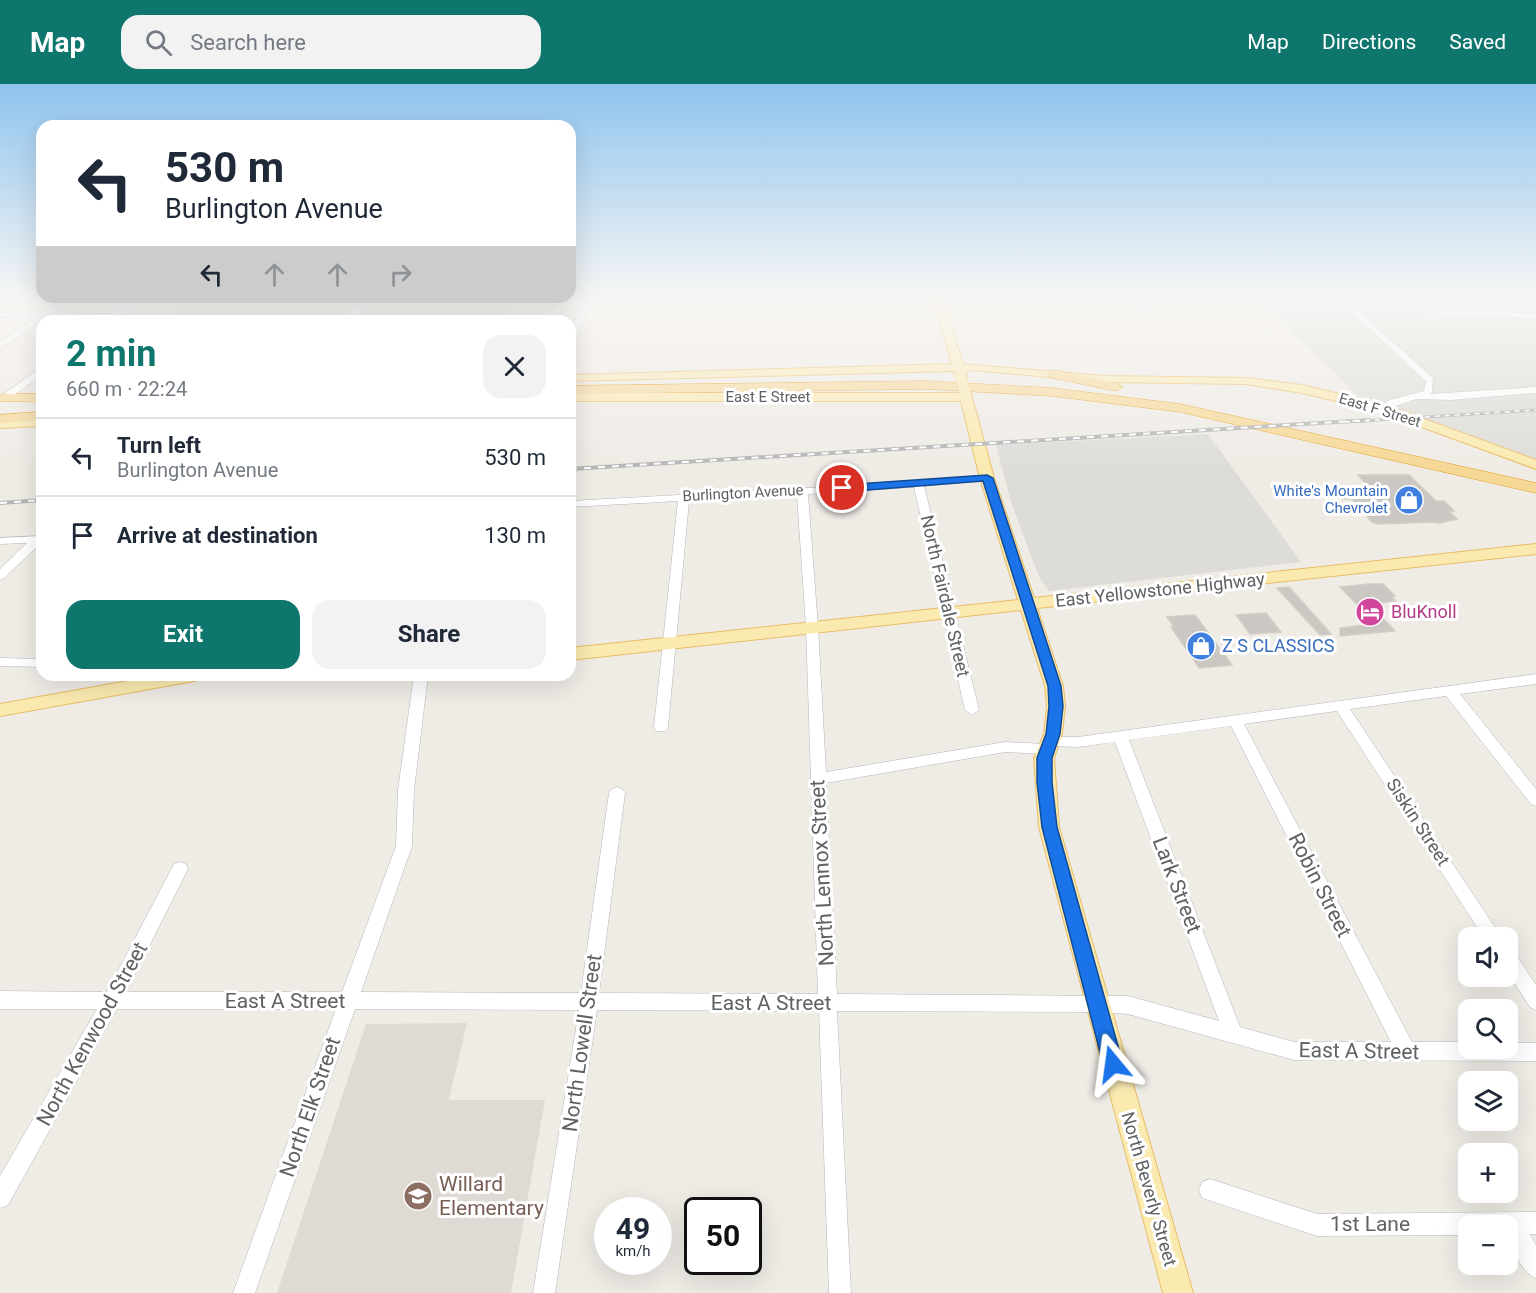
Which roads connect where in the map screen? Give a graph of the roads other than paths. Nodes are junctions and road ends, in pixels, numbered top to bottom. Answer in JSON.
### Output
{"nodes":[{"id":1,"x":954,"y":356,"type":"edge"},
{"id":2,"x":1404,"y":356,"type":"edge"},
{"id":3,"x":959,"y":372,"type":"junction"},
{"id":4,"x":1053,"y":374,"type":"junction"},
{"id":5,"x":36,"y":375,"type":"edge"},
{"id":6,"x":675,"y":376,"type":"junction"},
{"id":7,"x":576,"y":378,"type":"edge"},
{"id":8,"x":576,"y":383,"type":"edge"},
{"id":9,"x":576,"y":383,"type":"edge"},
{"id":10,"x":576,"y":390,"type":"edge"},
{"id":11,"x":1536,"y":390,"type":"edge"},
{"id":12,"x":965,"y":394,"type":"junction"},
{"id":13,"x":605,"y":396,"type":"joint"},
{"id":14,"x":576,"y":397,"type":"edge"},
{"id":15,"x":1416,"y":397,"type":"junction"},
{"id":16,"x":36,"y":399,"type":"edge"},
{"id":17,"x":1,"y":404,"type":"edge"},
{"id":18,"x":36,"y":408,"type":"edge"},
{"id":19,"x":1382,"y":408,"type":"junction"},
{"id":20,"x":36,"y":416,"type":"edge"},
{"id":21,"x":0,"y":419,"type":"edge"},
{"id":22,"x":1263,"y":421,"type":"junction"},
{"id":23,"x":36,"y":422,"type":"edge"},
{"id":24,"x":0,"y":424,"type":"edge"},
{"id":25,"x":1536,"y":465,"type":"edge"},
{"id":26,"x":987,"y":478,"type":"junction"},
{"id":27,"x":918,"y":482,"type":"junction"},
{"id":28,"x":1536,"y":483,"type":"edge"},
{"id":29,"x":1536,"y":488,"type":"edge"},
{"id":30,"x":802,"y":490,"type":"junction"},
{"id":31,"x":684,"y":497,"type":"junction"},
{"id":32,"x":576,"y":504,"type":"edge"},
{"id":33,"x":36,"y":539,"type":"edge"},
{"id":34,"x":0,"y":541,"type":"edge"},
{"id":35,"x":36,"y":543,"type":"edge"},
{"id":36,"x":1536,"y":549,"type":"edge"},
{"id":37,"x":0,"y":576,"type":"edge"},
{"id":38,"x":1029,"y":604,"type":"junction"},
{"id":39,"x":950,"y":612,"type":"junction"},
{"id":40,"x":812,"y":627,"type":"junction"},
{"id":41,"x":671,"y":643,"type":"junction"},
{"id":42,"x":576,"y":653,"type":"edge"},
{"id":43,"x":0,"y":662,"type":"edge"},
{"id":44,"x":36,"y":663,"type":"edge"},
{"id":45,"x":1536,"y":679,"type":"edge"},
{"id":46,"x":143,"y":681,"type":"edge"},
{"id":47,"x":420,"y":681,"type":"edge"},
{"id":48,"x":1449,"y":690,"type":"junction"},
{"id":49,"x":1341,"y":706,"type":"junction"},
{"id":50,"x":0,"y":710,"type":"edge"},
{"id":51,"x":972,"y":710,"type":"dead end"},
{"id":52,"x":1234,"y":719,"type":"junction"},
{"id":53,"x":661,"y":727,"type":"dead end"},
{"id":54,"x":1120,"y":736,"type":"junction"},
{"id":55,"x":1049,"y":745,"type":"junction"},
{"id":56,"x":818,"y":779,"type":"junction"},
{"id":57,"x":617,"y":793,"type":"dead end"},
{"id":58,"x":1536,"y":800,"type":"edge"},
{"id":59,"x":180,"y":869,"type":"dead end"},
{"id":60,"x":1487,"y":927,"type":"edge"},
{"id":61,"x":1518,"y":973,"type":"edge"},
{"id":62,"x":0,"y":1000,"type":"edge"},
{"id":63,"x":112,"y":1001,"type":"junction"},
{"id":64,"x":347,"y":1001,"type":"junction"},
{"id":65,"x":1536,"y":1001,"type":"edge"},
{"id":66,"x":589,"y":1003,"type":"junction"},
{"id":67,"x":829,"y":1003,"type":"junction"},
{"id":68,"x":1096,"y":1003,"type":"junction"},
{"id":69,"x":1233,"y":1034,"type":"junction"},
{"id":70,"x":1406,"y":1052,"type":"junction"},
{"id":71,"x":1536,"y":1052,"type":"edge"},
{"id":72,"x":1210,"y":1190,"type":"dead end"},
{"id":73,"x":0,"y":1197,"type":"edge"},
{"id":74,"x":1518,"y":1223,"type":"edge"},
{"id":75,"x":1536,"y":1223,"type":"edge"},
{"id":76,"x":1458,"y":1224,"type":"edge"},
{"id":77,"x":1518,"y":1234,"type":"edge"},
{"id":78,"x":1536,"y":1267,"type":"edge"},
{"id":79,"x":244,"y":1293,"type":"edge"},
{"id":80,"x":544,"y":1293,"type":"edge"},
{"id":81,"x":840,"y":1293,"type":"edge"},
{"id":82,"x":1178,"y":1293,"type":"edge"}],
"edges":[{"from":1,"to":3,"type":"main road","name":"North Beverly Street"},
{"from":2,"to":15,"type":"street"},
{"from":3,"to":4,"type":"main road","name":"East F Street"},
{"from":3,"to":6,"type":"main road","name":"East F Street"},
{"from":3,"to":12,"type":"main road","name":"North Beverly Street","bridge":true},
{"from":4,"to":19,"type":"main road","name":"East F Street"},
{"from":4,"to":22,"type":"highway"},
{"from":5,"to":17,"type":"street"},
{"from":6,"to":7,"type":"main road","name":"East F Street"},
{"from":6,"to":8,"type":"highway"},
{"from":9,"to":22,"type":"highway"},
{"from":10,"to":29,"type":"highway"},
{"from":11,"to":15,"type":"street"},
{"from":12,"to":13,"type":"main road","name":"East E Street"},
{"from":12,"to":26,"type":"main road","name":"North Beverly Street"},
{"from":13,"to":14,"type":"highway"},
{"from":15,"to":19,"type":"street"},
{"from":16,"to":17,"type":"highway"},
{"from":17,"to":18,"type":"highway"},
{"from":19,"to":25,"type":"main road","name":"East F Street"},
{"from":20,"to":21,"type":"highway"},
{"from":22,"to":28,"type":"highway"},
{"from":23,"to":24,"type":"main road"},
{"from":26,"to":27,"type":"street","name":"Burlington Avenue"},
{"from":26,"to":38,"type":"main road","name":"North Beverly Street"},
{"from":27,"to":30,"type":"street","name":"Burlington Avenue"},
{"from":27,"to":39,"type":"street","name":"North Fairdale Street"},
{"from":30,"to":31,"type":"street","name":"Burlington Avenue"},
{"from":30,"to":40,"type":"street","name":"North Lennox Street"},
{"from":31,"to":32,"type":"street","name":"Burlington Avenue"},
{"from":31,"to":41,"type":"street"},
{"from":33,"to":34,"type":"street"},
{"from":35,"to":37,"type":"street"},
{"from":36,"to":38,"type":"main road","name":"East Yellowstone Highway"},
{"from":38,"to":39,"type":"main road","name":"East Yellowstone Highway"},
{"from":38,"to":55,"type":"main road","name":"North Beverly Street"},
{"from":39,"to":40,"type":"main road","name":"East Yellowstone Highway"},
{"from":39,"to":51,"type":"street","name":"North Fairdale Street"},
{"from":40,"to":41,"type":"main road","name":"East Yellowstone Highway"},
{"from":40,"to":56,"type":"street","name":"North Lennox Street"},
{"from":41,"to":42,"type":"main road","name":"East Yellowstone Highway"},
{"from":41,"to":53,"type":"street"},
{"from":43,"to":44,"type":"street"},
{"from":45,"to":48,"type":"street"},
{"from":46,"to":50,"type":"main road"},
{"from":47,"to":64,"type":"street","name":"North Elk Street"},
{"from":48,"to":49,"type":"street"},
{"from":48,"to":58,"type":"street"},
{"from":49,"to":52,"type":"street"},
{"from":49,"to":60,"type":"street","name":"Siskin Street"},
{"from":52,"to":54,"type":"street"},
{"from":52,"to":70,"type":"street","name":"Robin Street"},
{"from":54,"to":55,"type":"street"},
{"from":54,"to":69,"type":"street","name":"Lark Street"},
{"from":55,"to":56,"type":"street"},
{"from":55,"to":68,"type":"main road","name":"North Beverly Street"},
{"from":56,"to":67,"type":"street","name":"North Lennox Street"},
{"from":57,"to":66,"type":"street","name":"North Lowell Street"},
{"from":59,"to":63,"type":"street","name":"North Kenwood Street"},
{"from":61,"to":65,"type":"street"},
{"from":62,"to":63,"type":"street","name":"East A Street"},
{"from":63,"to":64,"type":"street","name":"East A Street"},
{"from":63,"to":73,"type":"street","name":"North Kenwood Street"},
{"from":64,"to":66,"type":"street","name":"East A Street"},
{"from":64,"to":79,"type":"street","name":"North Elk Street"},
{"from":66,"to":67,"type":"street","name":"East A Street"},
{"from":66,"to":80,"type":"street","name":"North Lowell Street"},
{"from":67,"to":68,"type":"street","name":"East A Street"},
{"from":67,"to":81,"type":"street","name":"North Lennox Street"},
{"from":68,"to":69,"type":"street","name":"East A Street"},
{"from":68,"to":82,"type":"main road","name":"North Beverly Street"},
{"from":69,"to":70,"type":"street","name":"East A Street"},
{"from":70,"to":71,"type":"street","name":"East A Street"},
{"from":72,"to":76,"type":"street","name":"1st Lane"},
{"from":74,"to":75,"type":"street","name":"1st Lane"},
{"from":77,"to":78,"type":"street"}]}
